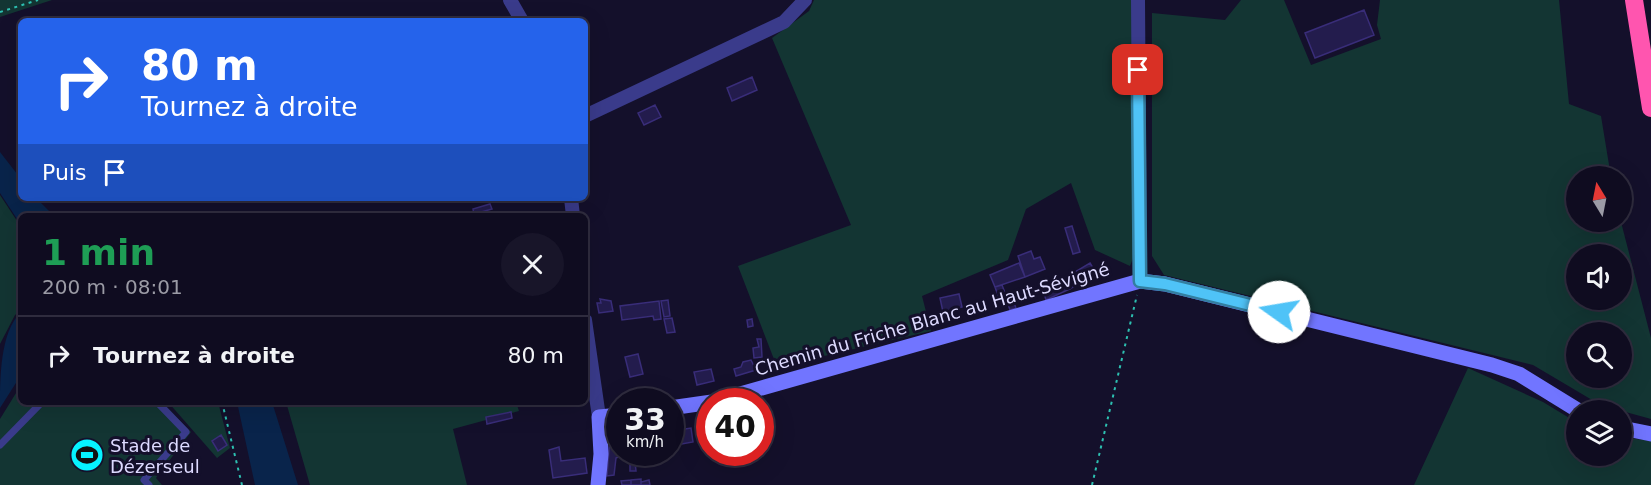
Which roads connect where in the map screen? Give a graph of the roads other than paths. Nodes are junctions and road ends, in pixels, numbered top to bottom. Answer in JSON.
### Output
{"nodes":[{"id":1,"x":510,"y":0,"type":"edge"},
{"id":2,"x":805,"y":0,"type":"edge"},
{"id":3,"x":1138,"y":0,"type":"edge"},
{"id":4,"x":1634,"y":0,"type":"edge"},
{"id":5,"x":520,"y":18,"type":"edge"},
{"id":6,"x":1651,"y":108,"type":"edge"},
{"id":7,"x":588,"y":115,"type":"edge"},
{"id":8,"x":1140,"y":281,"type":"junction"},
{"id":9,"x":588,"y":341,"type":"edge"},
{"id":10,"x":1566,"y":403,"type":"edge"},
{"id":11,"x":39,"y":405,"type":"edge"},
{"id":12,"x":160,"y":405,"type":"edge"},
{"id":13,"x":684,"y":406,"type":"edge"},
{"id":14,"x":606,"y":416,"type":"edge"},
{"id":15,"x":599,"y":417,"type":"junction"},
{"id":16,"x":1632,"y":430,"type":"edge"},
{"id":17,"x":1651,"y":434,"type":"edge"},
{"id":18,"x":0,"y":445,"type":"edge"},
{"id":19,"x":149,"y":485,"type":"edge"},
{"id":20,"x":598,"y":485,"type":"edge"}],
"edges":[{"from":1,"to":5,"type":"street"},
{"from":2,"to":7,"type":"street"},
{"from":3,"to":8,"type":"street"},
{"from":4,"to":6,"type":"highway"},
{"from":8,"to":10,"type":"street","name":"Chemin du Friche Blanc au Haut-Sévigné"},
{"from":8,"to":13,"type":"street","name":"Chemin du Friche Blanc au Haut-Sévigné"},
{"from":9,"to":15,"type":"street"},
{"from":11,"to":18,"type":"lane"},
{"from":12,"to":19,"type":"lane"},
{"from":14,"to":15,"type":"street"},
{"from":15,"to":20,"type":"street"},
{"from":16,"to":17,"type":"street"}]}
